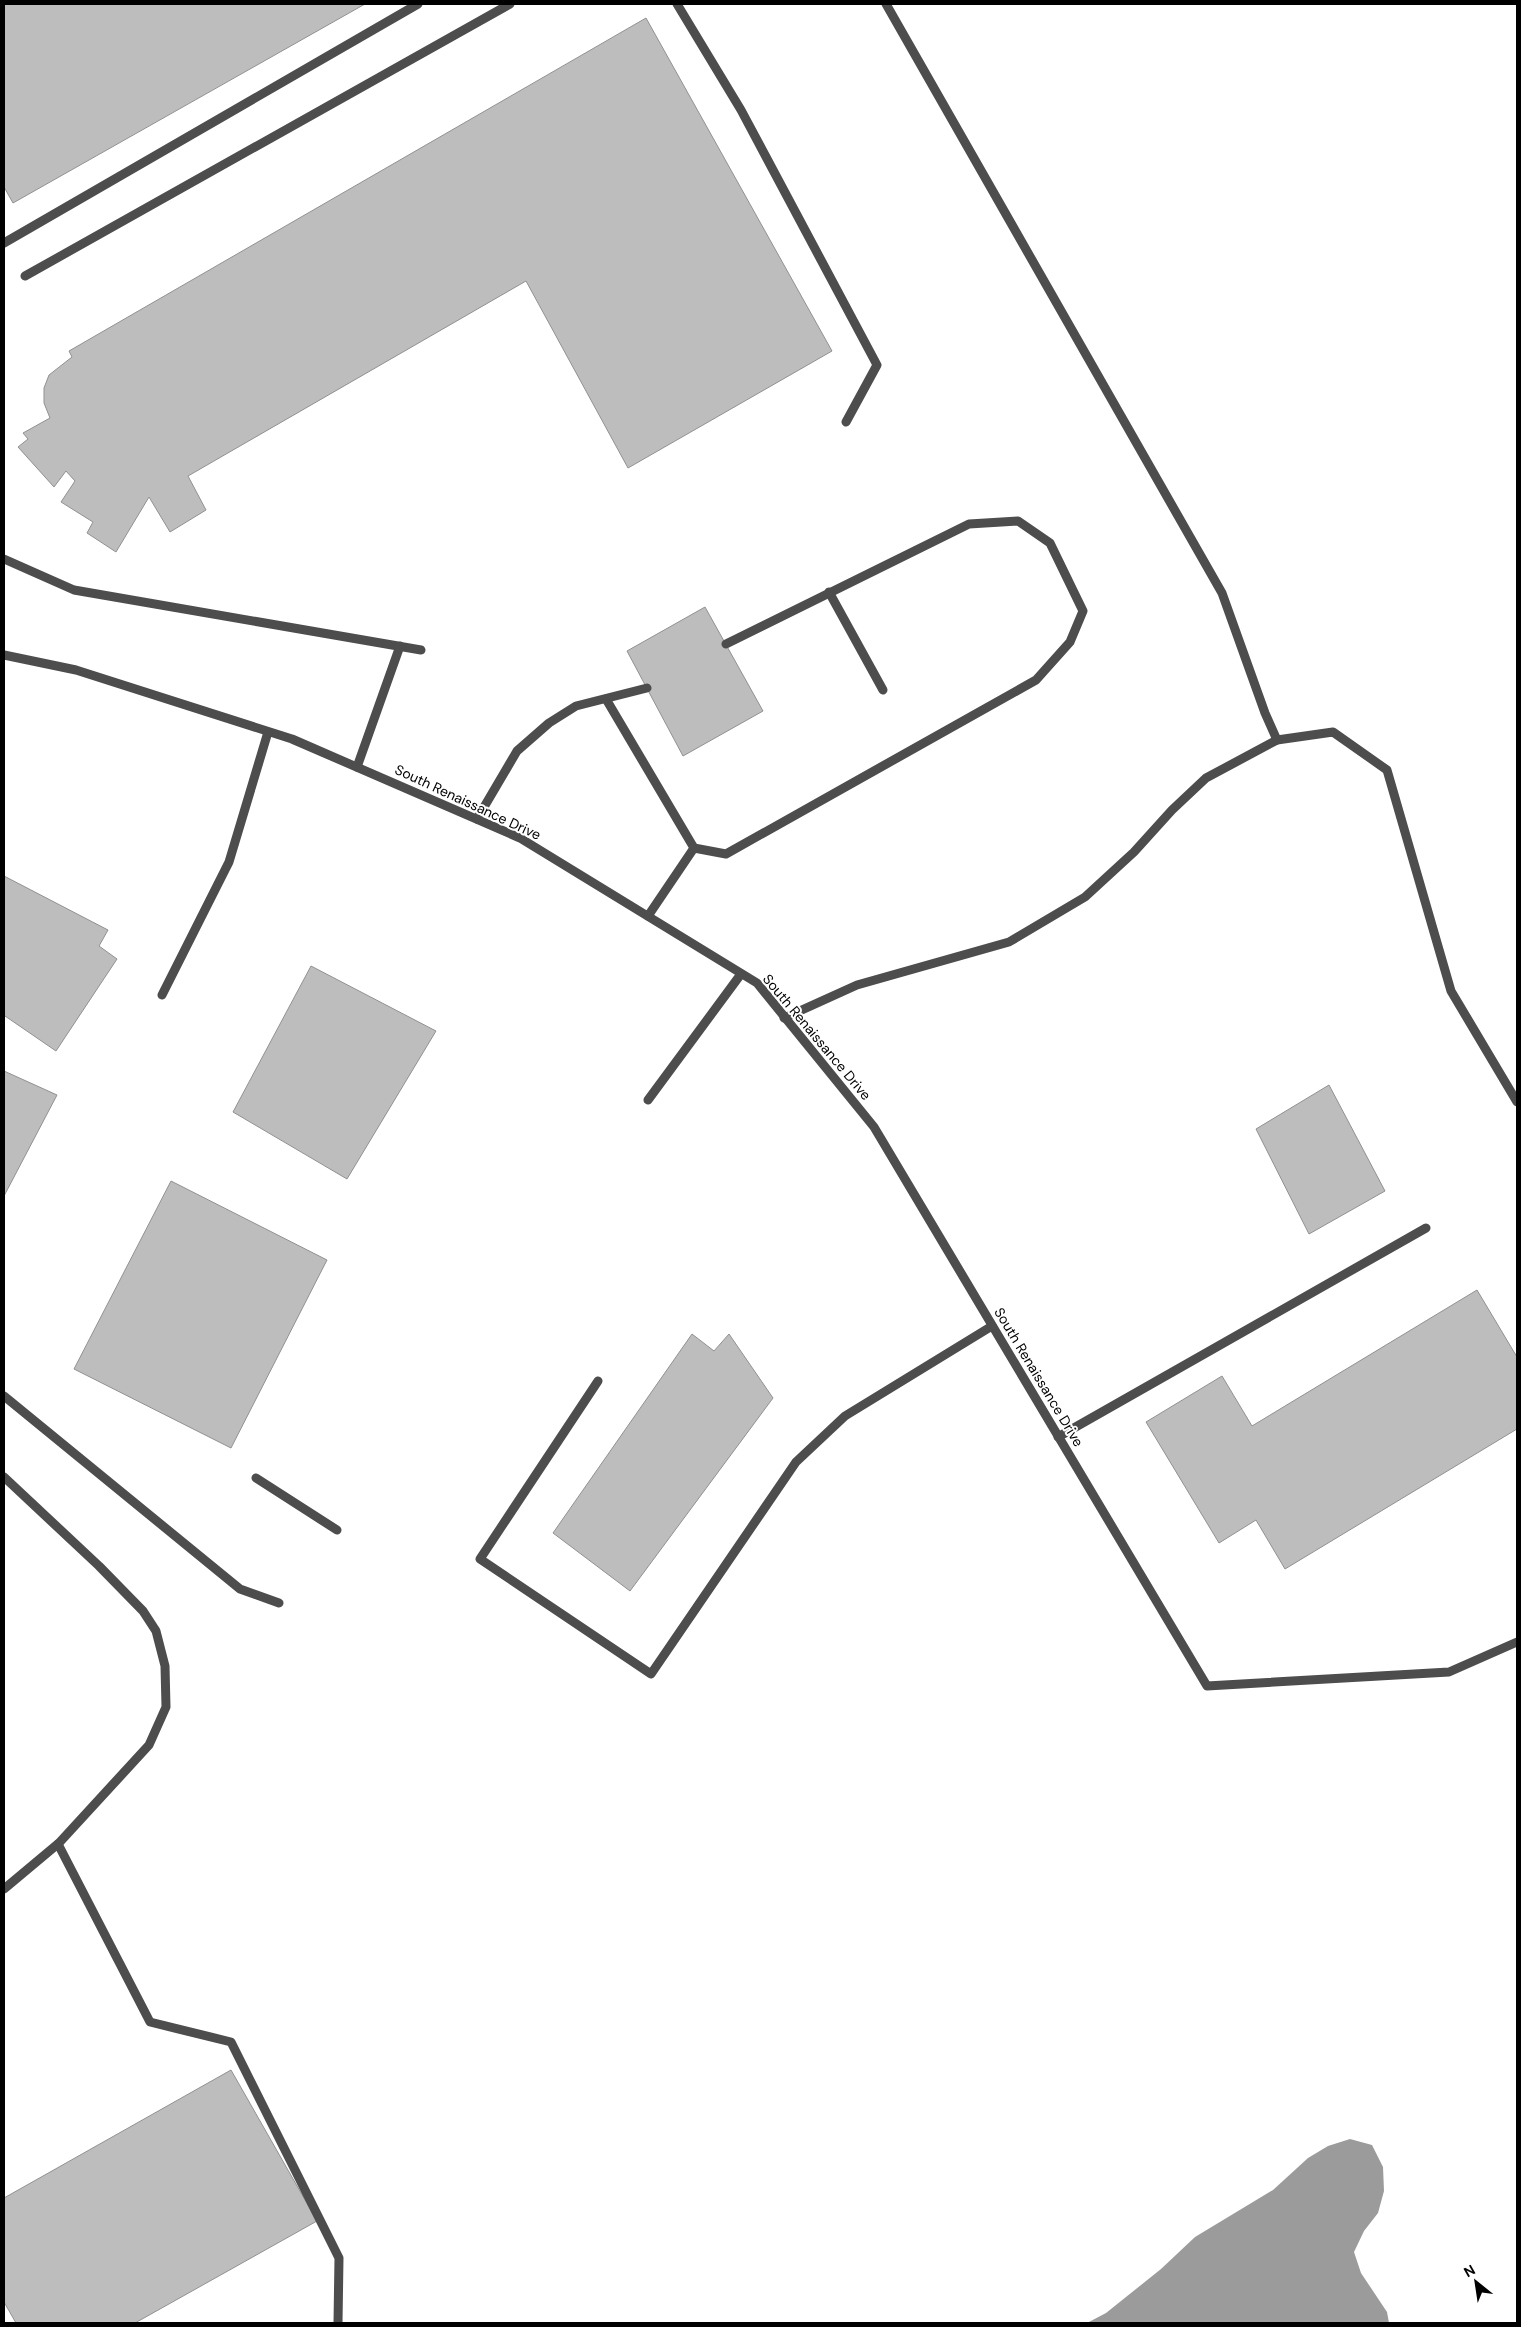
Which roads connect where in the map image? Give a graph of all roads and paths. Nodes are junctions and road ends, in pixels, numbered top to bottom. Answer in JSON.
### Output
{"nodes":[{"id":1,"x":418,"y":4,"type":"edge"},
{"id":2,"x":510,"y":4,"type":"edge"},
{"id":3,"x":677,"y":4,"type":"edge"},
{"id":4,"x":886,"y":4,"type":"edge"},
{"id":5,"x":4,"y":243,"type":"edge"},
{"id":6,"x":25,"y":276,"type":"dead end"},
{"id":7,"x":846,"y":422,"type":"dead end"},
{"id":8,"x":4,"y":559,"type":"edge"},
{"id":9,"x":829,"y":592,"type":"junction"},
{"id":10,"x":726,"y":644,"type":"dead end"},
{"id":11,"x":400,"y":646,"type":"junction"},
{"id":12,"x":421,"y":650,"type":"dead end"},
{"id":13,"x":4,"y":655,"type":"edge"},
{"id":14,"x":647,"y":688,"type":"dead end"},
{"id":15,"x":883,"y":690,"type":"dead end"},
{"id":16,"x":606,"y":699,"type":"junction"},
{"id":17,"x":268,"y":732,"type":"junction"},
{"id":18,"x":1277,"y":740,"type":"junction"},
{"id":19,"x":357,"y":767,"type":"junction"},
{"id":20,"x":477,"y":819,"type":"junction"},
{"id":21,"x":694,"y":848,"type":"junction"},
{"id":22,"x":648,"y":916,"type":"junction"},
{"id":23,"x":741,"y":974,"type":"junction"},
{"id":24,"x":162,"y":995,"type":"dead end"},
{"id":25,"x":784,"y":1018,"type":"junction"},
{"id":26,"x":648,"y":1100,"type":"dead end"},
{"id":27,"x":1517,"y":1102,"type":"edge"},
{"id":28,"x":1426,"y":1228,"type":"dead end"},
{"id":29,"x":992,"y":1326,"type":"junction"},
{"id":30,"x":598,"y":1381,"type":"dead end"},
{"id":31,"x":4,"y":1396,"type":"edge"},
{"id":32,"x":1058,"y":1437,"type":"junction"},
{"id":33,"x":4,"y":1477,"type":"edge"},
{"id":34,"x":256,"y":1478,"type":"dead end"},
{"id":35,"x":337,"y":1530,"type":"dead end"},
{"id":36,"x":278,"y":1603,"type":"dead end"},
{"id":37,"x":1517,"y":1642,"type":"edge"},
{"id":38,"x":58,"y":1844,"type":"junction"},
{"id":39,"x":4,"y":1889,"type":"edge"},
{"id":40,"x":338,"y":2323,"type":"edge"}],
"edges":[{"from":1,"to":5,"type":"street"},
{"from":2,"to":6,"type":"street"},
{"from":3,"to":7,"type":"street"},
{"from":4,"to":18,"type":"street"},
{"from":8,"to":11,"type":"street"},
{"from":9,"to":10,"type":"street"},
{"from":9,"to":15,"type":"street"},
{"from":9,"to":21,"type":"street"},
{"from":11,"to":12,"type":"street"},
{"from":11,"to":19,"type":"street"},
{"from":13,"to":17,"type":"street","name":"South Renaissance Drive"},
{"from":14,"to":16,"type":"street"},
{"from":16,"to":20,"type":"street"},
{"from":16,"to":21,"type":"street"},
{"from":17,"to":19,"type":"street","name":"South Renaissance Drive"},
{"from":17,"to":24,"type":"street"},
{"from":18,"to":25,"type":"street"},
{"from":18,"to":27,"type":"street"},
{"from":19,"to":20,"type":"street","name":"South Renaissance Drive"},
{"from":20,"to":22,"type":"street","name":"South Renaissance Drive"},
{"from":21,"to":22,"type":"street"},
{"from":22,"to":23,"type":"street","name":"South Renaissance Drive"},
{"from":23,"to":25,"type":"street","name":"South Renaissance Drive"},
{"from":23,"to":26,"type":"street"},
{"from":25,"to":29,"type":"street","name":"South Renaissance Drive"},
{"from":28,"to":32,"type":"street"},
{"from":29,"to":30,"type":"street"},
{"from":29,"to":32,"type":"street","name":"South Renaissance Drive"},
{"from":31,"to":36,"type":"street"},
{"from":32,"to":37,"type":"street","name":"South Renaissance Drive"},
{"from":33,"to":38,"type":"street"},
{"from":34,"to":35,"type":"street"},
{"from":38,"to":39,"type":"street"},
{"from":38,"to":40,"type":"street"}]}
